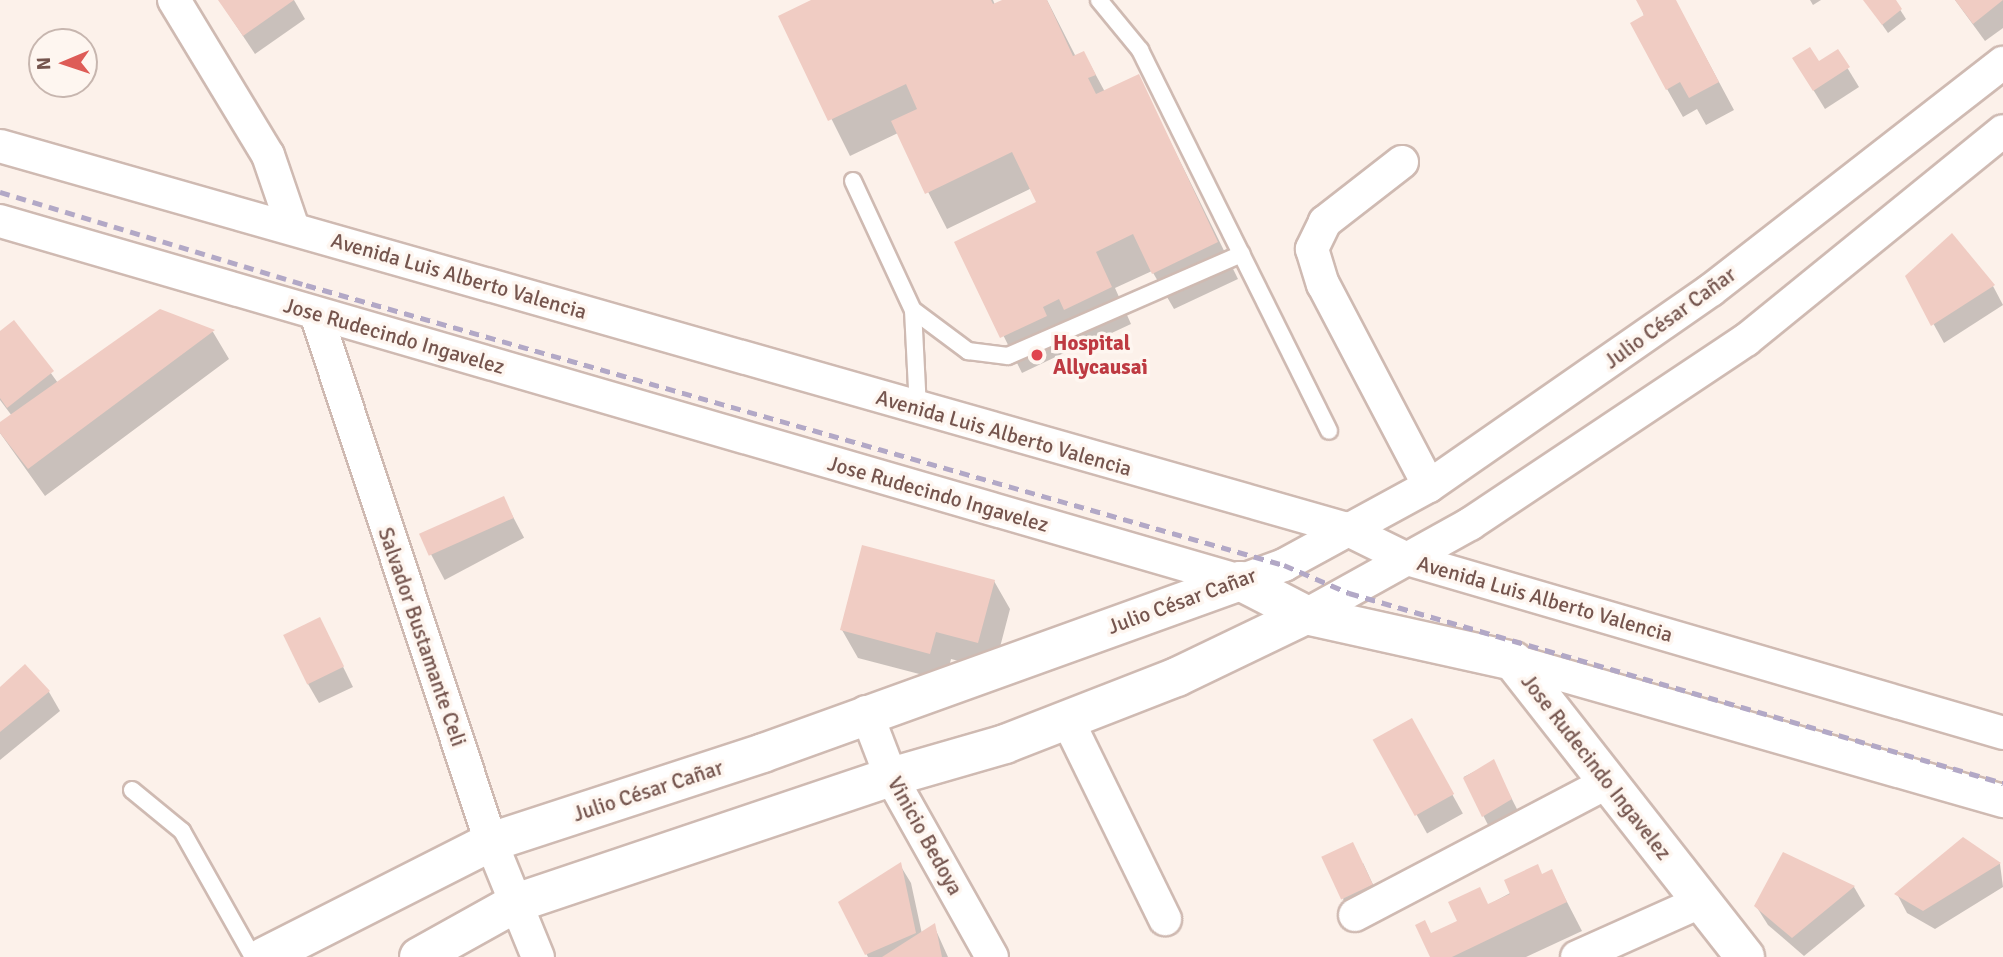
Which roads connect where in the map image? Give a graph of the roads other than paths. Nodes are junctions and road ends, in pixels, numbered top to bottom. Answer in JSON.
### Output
{"nodes":[{"id":1,"x":174,"y":0,"type":"edge"},
{"id":2,"x":1099,"y":0,"type":"edge"},
{"id":3,"x":2003,"y":62,"type":"edge"},
{"id":4,"x":2003,"y":131,"type":"edge"},
{"id":5,"x":0,"y":146,"type":"edge"},
{"id":6,"x":1402,"y":162,"type":"dead end"},
{"id":7,"x":853,"y":181,"type":"dead end"},
{"id":8,"x":0,"y":221,"type":"edge"},
{"id":9,"x":293,"y":228,"type":"junction"},
{"id":10,"x":1242,"y":254,"type":"junction"},
{"id":11,"x":913,"y":310,"type":"junction"},
{"id":12,"x":316,"y":314,"type":"junction"},
{"id":13,"x":918,"y":409,"type":"junction"},
{"id":14,"x":1329,"y":431,"type":"dead end"},
{"id":15,"x":1429,"y":486,"type":"junction"},
{"id":16,"x":1344,"y":528,"type":"junction"},
{"id":17,"x":1407,"y":559,"type":"junction"},
{"id":18,"x":1240,"y":581,"type":"junction"},
{"id":19,"x":1306,"y":615,"type":"junction"},
{"id":20,"x":1513,"y":661,"type":"junction"},
{"id":21,"x":866,"y":712,"type":"junction"},
{"id":22,"x":1067,"y":719,"type":"junction"},
{"id":23,"x":2003,"y":733,"type":"edge"},
{"id":24,"x":891,"y":777,"type":"junction"},
{"id":25,"x":1610,"y":781,"type":"junction"},
{"id":26,"x":132,"y":790,"type":"dead end"},
{"id":27,"x":2003,"y":801,"type":"edge"},
{"id":28,"x":491,"y":842,"type":"junction"},
{"id":29,"x":1700,"y":902,"type":"junction"},
{"id":30,"x":516,"y":903,"type":"junction"},
{"id":31,"x":1355,"y":915,"type":"dead end"},
{"id":32,"x":1165,"y":919,"type":"dead end"},
{"id":33,"x":253,"y":957,"type":"edge"},
{"id":34,"x":264,"y":957,"type":"edge"},
{"id":35,"x":419,"y":957,"type":"edge"},
{"id":36,"x":538,"y":957,"type":"edge"},
{"id":37,"x":992,"y":957,"type":"edge"},
{"id":38,"x":1577,"y":957,"type":"edge"},
{"id":39,"x":1745,"y":957,"type":"edge"}],
"edges":[{"from":1,"to":9,"type":"street"},
{"from":2,"to":10,"type":"lane"},
{"from":3,"to":15,"type":"street","name":"Julio César Cañar"},
{"from":4,"to":17,"type":"street"},
{"from":5,"to":9,"type":"street","name":"Avenida Luis Alberto Valencia"},
{"from":6,"to":15,"type":"street"},
{"from":7,"to":11,"type":"lane"},
{"from":8,"to":12,"type":"street","name":"Jose Rudecindo Ingavelez"},
{"from":9,"to":13,"type":"street","name":"Avenida Luis Alberto Valencia"},
{"from":10,"to":11,"type":"lane"},
{"from":10,"to":14,"type":"lane"},
{"from":11,"to":13,"type":"lane"},
{"from":12,"to":18,"type":"street","name":"Jose Rudecindo Ingavelez"},
{"from":12,"to":28,"type":"street","name":"Salvador Bustamante Celi"},
{"from":13,"to":16,"type":"street","name":"Avenida Luis Alberto Valencia"},
{"from":15,"to":16,"type":"street","name":"Julio César Cañar"},
{"from":16,"to":17,"type":"street","name":"Avenida Luis Alberto Valencia"},
{"from":16,"to":18,"type":"street","name":"Julio César Cañar"},
{"from":17,"to":19,"type":"street"},
{"from":17,"to":23,"type":"street","name":"Avenida Luis Alberto Valencia"},
{"from":18,"to":19,"type":"street","name":"Jose Rudecindo Ingavelez"},
{"from":18,"to":21,"type":"street","name":"Julio César Cañar"},
{"from":19,"to":20,"type":"street","name":"Jose Rudecindo Ingavelez"},
{"from":19,"to":22,"type":"street"},
{"from":20,"to":25,"type":"street","name":"Jose Rudecindo Ingavelez"},
{"from":20,"to":27,"type":"street"},
{"from":21,"to":24,"type":"street","name":"Vinicio Bedoya"},
{"from":21,"to":28,"type":"street","name":"Julio César Cañar"},
{"from":22,"to":24,"type":"street"},
{"from":22,"to":32,"type":"street"},
{"from":24,"to":30,"type":"street"},
{"from":24,"to":37,"type":"street","name":"Vinicio Bedoya"},
{"from":25,"to":29,"type":"street","name":"Jose Rudecindo Ingavelez"},
{"from":25,"to":31,"type":"street"},
{"from":26,"to":33,"type":"lane"},
{"from":28,"to":30,"type":"street","name":"Salvador Bustamante Celi"},
{"from":28,"to":34,"type":"street","name":"Julio César Cañar"},
{"from":29,"to":38,"type":"street"},
{"from":29,"to":39,"type":"street","name":"Jose Rudecindo Ingavelez"},
{"from":30,"to":35,"type":"street"},
{"from":30,"to":36,"type":"street","name":"Salvador Bustamante Celi"}]}
